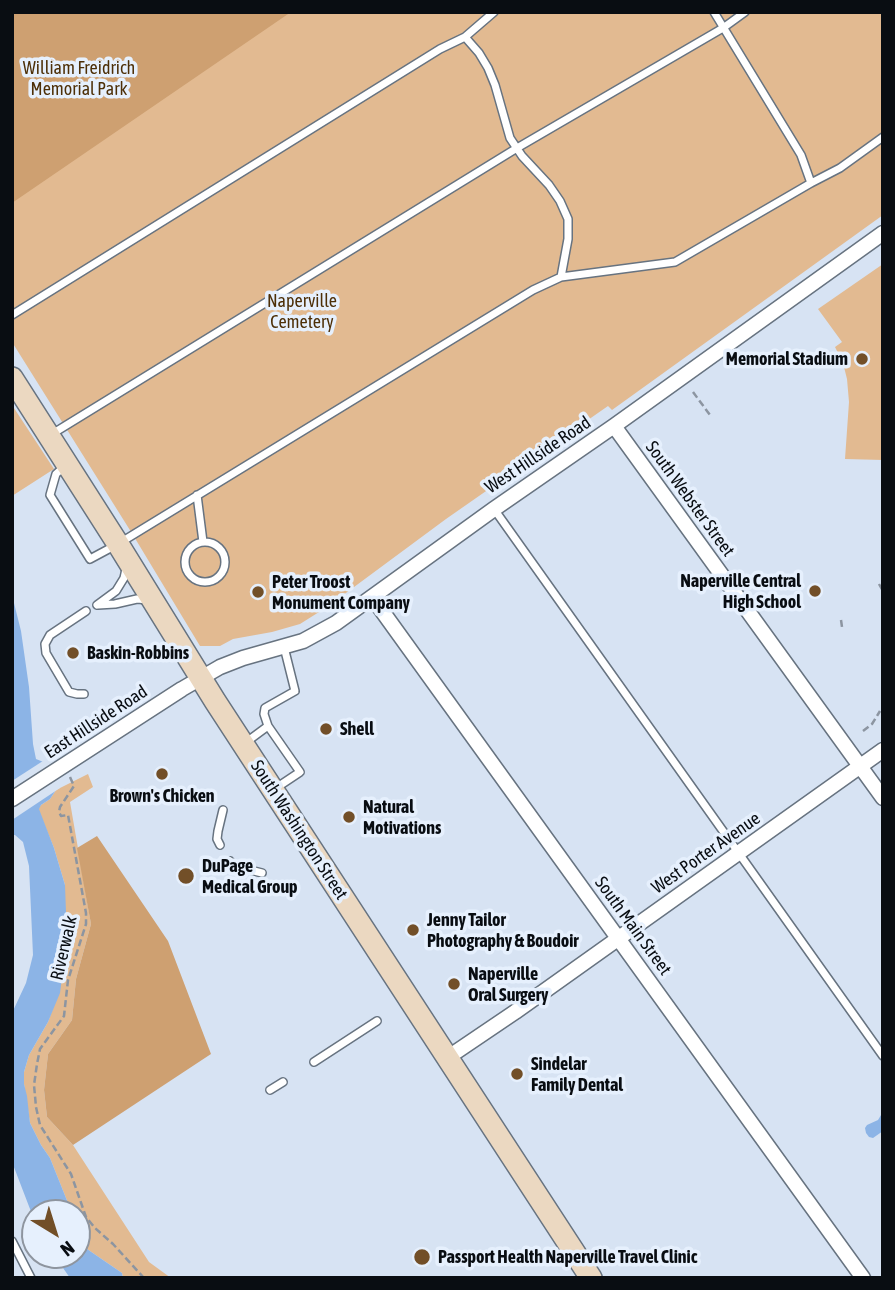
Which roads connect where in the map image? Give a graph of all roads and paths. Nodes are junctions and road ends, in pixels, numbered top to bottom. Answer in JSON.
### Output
{"nodes":[{"id":1,"x":494,"y":12,"type":"edge"},
{"id":2,"x":713,"y":12,"type":"edge"},
{"id":3,"x":745,"y":12,"type":"edge"},
{"id":4,"x":723,"y":28,"type":"junction"},
{"id":5,"x":465,"y":37,"type":"junction"},
{"id":6,"x":883,"y":137,"type":"edge"},
{"id":7,"x":517,"y":148,"type":"junction"},
{"id":8,"x":811,"y":183,"type":"junction"},
{"id":9,"x":883,"y":233,"type":"edge"},
{"id":10,"x":561,"y":277,"type":"junction"},
{"id":11,"x":12,"y":315,"type":"edge"},
{"id":12,"x":12,"y":378,"type":"edge"},
{"id":13,"x":693,"y":392,"type":"dead end"},
{"id":14,"x":710,"y":415,"type":"dead end"},
{"id":15,"x":614,"y":426,"type":"junction"},
{"id":16,"x":49,"y":436,"type":"junction"},
{"id":17,"x":66,"y":464,"type":"junction"},
{"id":18,"x":197,"y":495,"type":"junction"},
{"id":19,"x":494,"y":509,"type":"junction"},
{"id":20,"x":203,"y":542,"type":"junction"},
{"id":21,"x":123,"y":552,"type":"junction"},
{"id":22,"x":879,"y":584,"type":"dead end"},
{"id":23,"x":883,"y":591,"type":"edge"},
{"id":24,"x":372,"y":597,"type":"junction"},
{"id":25,"x":152,"y":600,"type":"junction"},
{"id":26,"x":86,"y":611,"type":"dead end"},
{"id":27,"x":841,"y":620,"type":"dead end"},
{"id":28,"x":842,"y":627,"type":"dead end"},
{"id":29,"x":284,"y":647,"type":"junction"},
{"id":30,"x":201,"y":678,"type":"junction"},
{"id":31,"x":84,"y":694,"type":"dead end"},
{"id":32,"x":880,"y":711,"type":"dead end"},
{"id":33,"x":268,"y":726,"type":"junction"},
{"id":34,"x":863,"y":731,"type":"dead end"},
{"id":35,"x":243,"y":744,"type":"junction"},
{"id":36,"x":883,"y":750,"type":"edge"},
{"id":37,"x":64,"y":765,"type":"junction"},
{"id":38,"x":860,"y":767,"type":"junction"},
{"id":39,"x":273,"y":790,"type":"junction"},
{"id":40,"x":883,"y":798,"type":"edge"},
{"id":41,"x":12,"y":799,"type":"edge"},
{"id":42,"x":223,"y":810,"type":"dead end"},
{"id":43,"x":220,"y":845,"type":"dead end"},
{"id":44,"x":738,"y":853,"type":"junction"},
{"id":45,"x":230,"y":861,"type":"dead end"},
{"id":46,"x":262,"y":873,"type":"dead end"},
{"id":47,"x":618,"y":939,"type":"junction"},
{"id":48,"x":377,"y":1021,"type":"dead end"},
{"id":49,"x":883,"y":1056,"type":"edge"},
{"id":50,"x":447,"y":1058,"type":"junction"},
{"id":51,"x":314,"y":1062,"type":"dead end"},
{"id":52,"x":283,"y":1082,"type":"dead end"},
{"id":53,"x":270,"y":1090,"type":"dead end"},
{"id":54,"x":12,"y":1241,"type":"edge"},
{"id":55,"x":31,"y":1278,"type":"edge"},
{"id":56,"x":144,"y":1278,"type":"edge"},
{"id":57,"x":591,"y":1278,"type":"edge"},
{"id":58,"x":863,"y":1278,"type":"edge"}],
"edges":[{"from":1,"to":5,"type":"lane"},
{"from":2,"to":4,"type":"lane"},
{"from":3,"to":4,"type":"lane"},
{"from":4,"to":7,"type":"lane"},
{"from":4,"to":8,"type":"lane"},
{"from":5,"to":7,"type":"lane"},
{"from":5,"to":11,"type":"lane"},
{"from":6,"to":8,"type":"lane"},
{"from":7,"to":10,"type":"lane"},
{"from":7,"to":16,"type":"lane"},
{"from":8,"to":10,"type":"lane"},
{"from":9,"to":15,"type":"street","name":"West Hillside Road"},
{"from":10,"to":18,"type":"lane"},
{"from":12,"to":16,"type":"main road","name":"South Washington Street"},
{"from":13,"to":14,"type":"path"},
{"from":15,"to":19,"type":"street","name":"West Hillside Road"},
{"from":15,"to":38,"type":"street","name":"South Webster Street"},
{"from":16,"to":17,"type":"main road","name":"South Washington Street"},
{"from":17,"to":21,"type":"main road","name":"South Washington Street"},
{"from":17,"to":21,"type":"lane"},
{"from":18,"to":20,"type":"lane"},
{"from":18,"to":21,"type":"lane"},
{"from":19,"to":24,"type":"street","name":"West Hillside Road"},
{"from":19,"to":44,"type":"lane"},
{"from":20,"to":20,"type":"lane"},
{"from":21,"to":25,"type":"main road","name":"South Washington Street"},
{"from":21,"to":25,"type":"lane"},
{"from":22,"to":23,"type":"path"},
{"from":24,"to":29,"type":"street","name":"West Hillside Road"},
{"from":24,"to":47,"type":"street","name":"South Main Street"},
{"from":25,"to":30,"type":"main road","name":"South Washington Street"},
{"from":26,"to":31,"type":"lane"},
{"from":27,"to":28,"type":"path"},
{"from":29,"to":30,"type":"street","name":"West Hillside Road"},
{"from":29,"to":33,"type":"lane"},
{"from":30,"to":35,"type":"main road","name":"South Washington Street"},
{"from":30,"to":37,"type":"street","name":"East Hillside Road"},
{"from":32,"to":34,"type":"path"},
{"from":33,"to":35,"type":"lane"},
{"from":33,"to":39,"type":"lane"},
{"from":35,"to":39,"type":"main road","name":"South Washington Street"},
{"from":36,"to":38,"type":"street","name":"West Porter Avenue"},
{"from":37,"to":41,"type":"street","name":"East Hillside Road"},
{"from":37,"to":56,"type":"path","name":"Riverwalk"},
{"from":38,"to":40,"type":"street","name":"South Webster Street"},
{"from":38,"to":44,"type":"street","name":"West Porter Avenue"},
{"from":39,"to":50,"type":"main road","name":"South Washington Street"},
{"from":42,"to":43,"type":"lane"},
{"from":44,"to":47,"type":"street","name":"West Porter Avenue"},
{"from":44,"to":49,"type":"lane"},
{"from":45,"to":46,"type":"lane"},
{"from":47,"to":50,"type":"street","name":"West Porter Avenue"},
{"from":47,"to":58,"type":"street","name":"South Main Street"},
{"from":48,"to":51,"type":"lane"},
{"from":50,"to":57,"type":"main road","name":"South Washington Street"},
{"from":52,"to":53,"type":"lane"},
{"from":54,"to":55,"type":"lane"}]}
